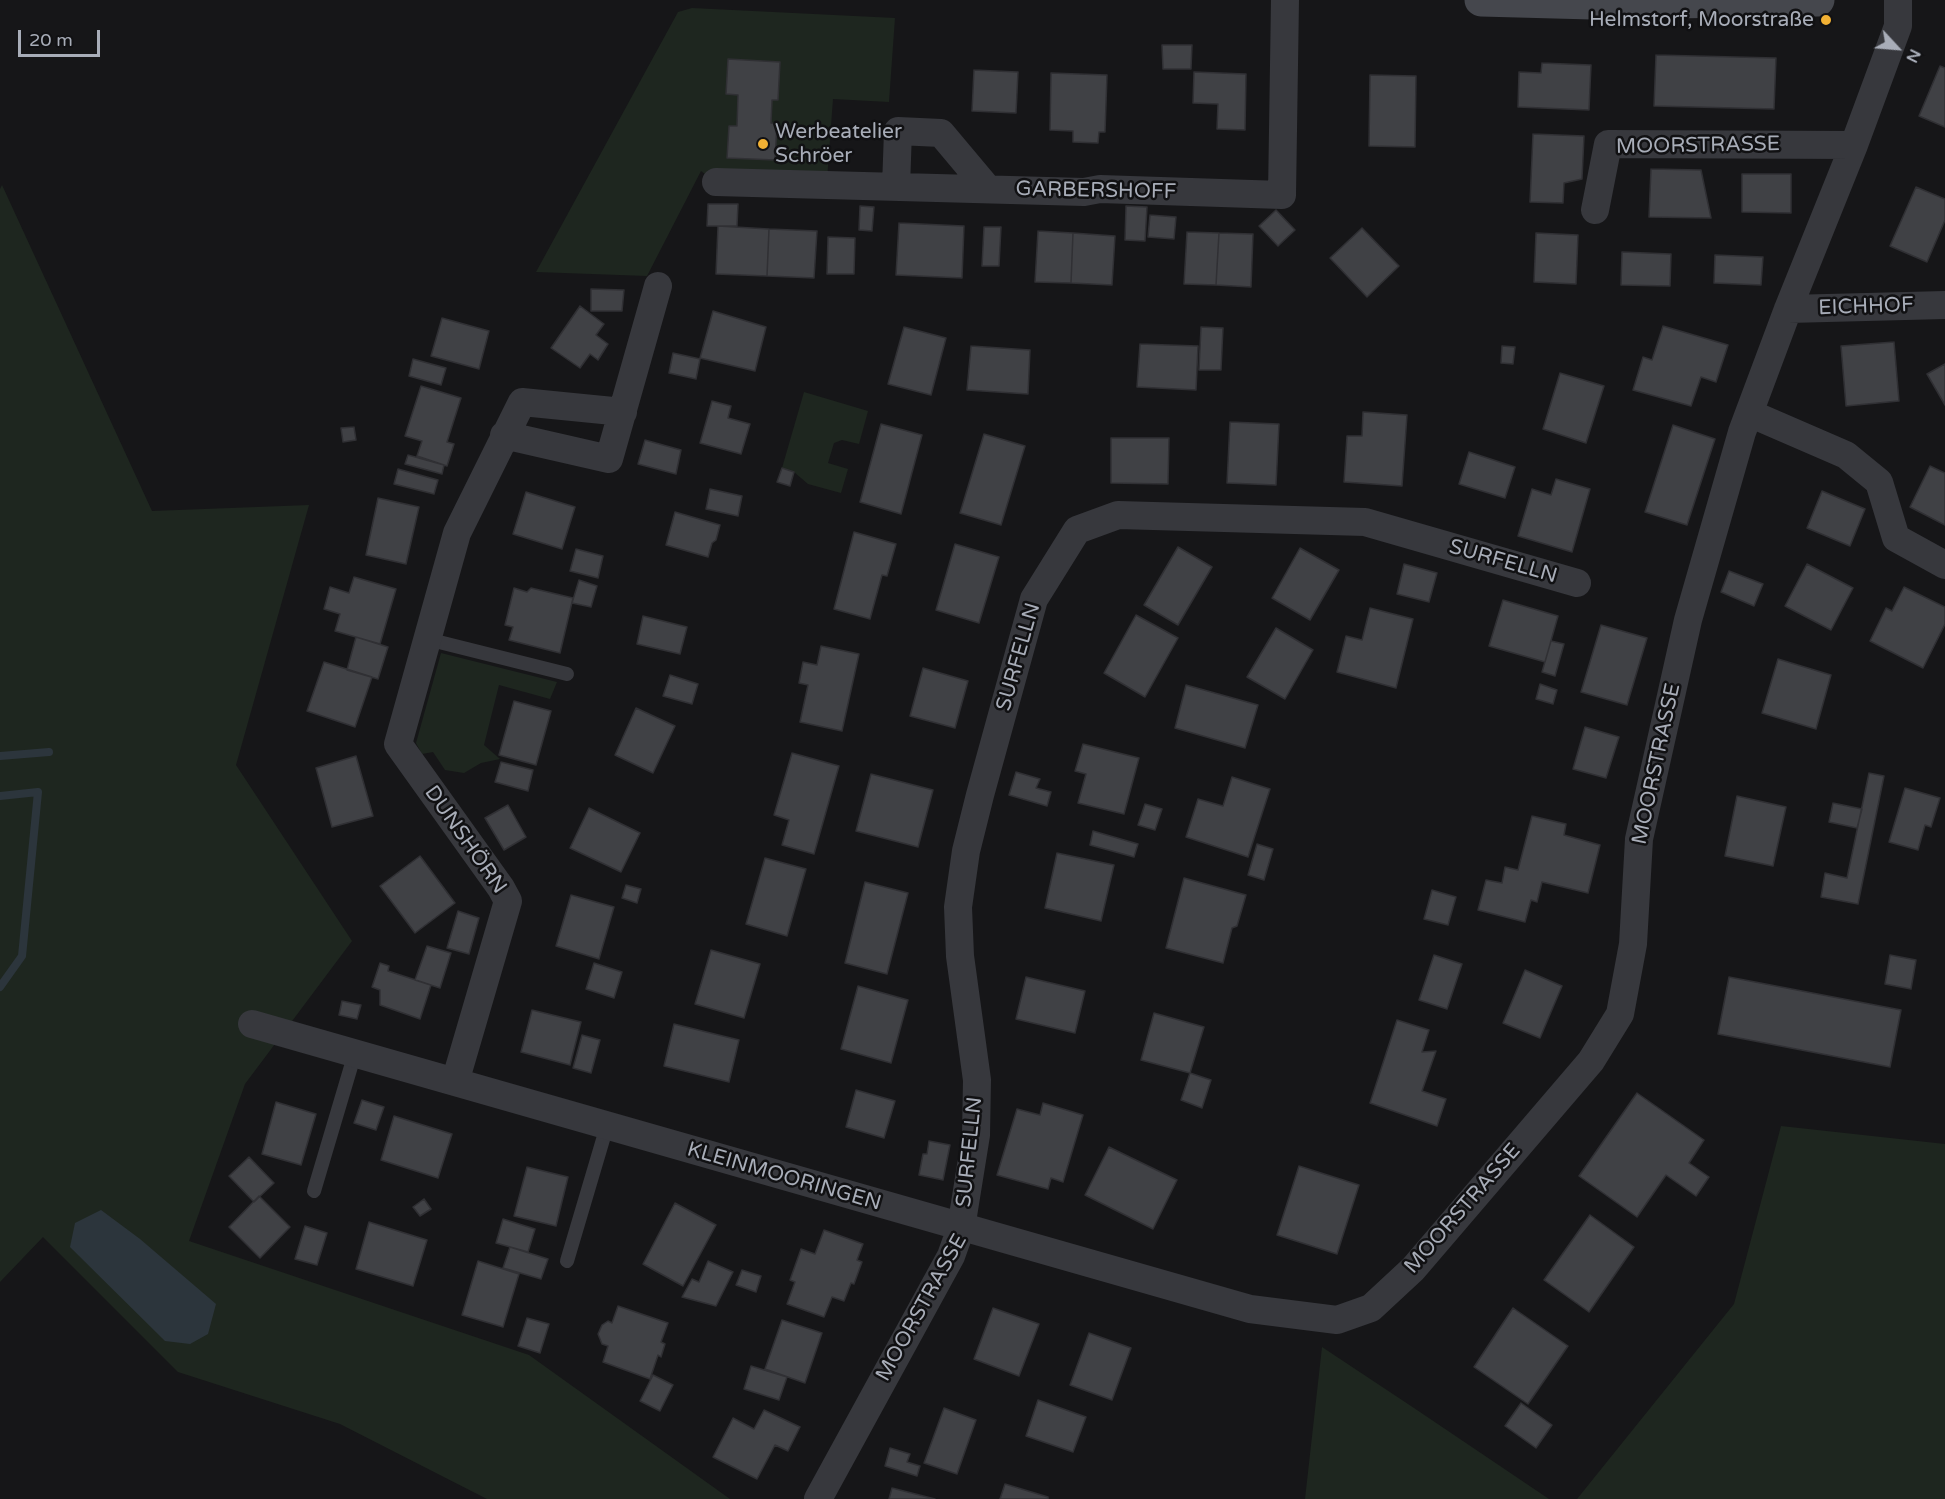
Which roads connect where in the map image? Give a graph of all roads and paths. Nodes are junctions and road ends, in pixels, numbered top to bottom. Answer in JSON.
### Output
{"nodes":[{"id":1,"x":1285,"y":0,"type":"edge"},
{"id":2,"x":1481,"y":0,"type":"edge"},
{"id":3,"x":1818,"y":0,"type":"edge"},
{"id":4,"x":1898,"y":0,"type":"edge"},
{"id":5,"x":1854,"y":145,"type":"junction"},
{"id":6,"x":716,"y":182,"type":"dead end"},
{"id":7,"x":896,"y":187,"type":"junction"},
{"id":8,"x":988,"y":189,"type":"junction"},
{"id":9,"x":1595,"y":210,"type":"dead end"},
{"id":10,"x":658,"y":286,"type":"dead end"},
{"id":11,"x":1945,"y":305,"type":"edge"},
{"id":12,"x":1788,"y":309,"type":"junction"},
{"id":13,"x":623,"y":412,"type":"junction"},
{"id":14,"x":1749,"y":413,"type":"junction"},
{"id":15,"x":504,"y":435,"type":"junction"},
{"id":16,"x":1945,"y":565,"type":"edge"},
{"id":17,"x":1577,"y":583,"type":"dead end"},
{"id":18,"x":428,"y":639,"type":"junction"},
{"id":19,"x":567,"y":674,"type":"dead end"},
{"id":20,"x":252,"y":1024,"type":"dead end"},
{"id":21,"x":354,"y":1053,"type":"junction"},
{"id":22,"x":455,"y":1082,"type":"junction"},
{"id":23,"x":608,"y":1126,"type":"junction"},
{"id":24,"x":314,"y":1191,"type":"dead end"},
{"id":25,"x":961,"y":1228,"type":"junction"},
{"id":26,"x":567,"y":1261,"type":"dead end"},
{"id":27,"x":818,"y":1499,"type":"edge"}],
"edges":[{"from":1,"to":8,"type":"street","name":"GARBERSHOFF"},
{"from":2,"to":3,"type":"main road"},
{"from":4,"to":5,"type":"street","name":"MOORSTRASSE"},
{"from":5,"to":9,"type":"street","name":"MOORSTRASSE"},
{"from":5,"to":12,"type":"street","name":"MOORSTRASSE"},
{"from":6,"to":7,"type":"street","name":"GARBERSHOFF"},
{"from":7,"to":8,"type":"street","name":"GARBERSHOFF"},
{"from":7,"to":8,"type":"street"},
{"from":10,"to":13,"type":"street"},
{"from":11,"to":12,"type":"street","name":"EICHHOF"},
{"from":12,"to":14,"type":"street","name":"MOORSTRASSE"},
{"from":13,"to":15,"type":"street","name":"DUNSHÖRN"},
{"from":13,"to":15,"type":"street"},
{"from":14,"to":16,"type":"street"},
{"from":14,"to":25,"type":"street","name":"MOORSTRASSE"},
{"from":15,"to":18,"type":"street","name":"DUNSHÖRN"},
{"from":17,"to":25,"type":"street","name":"SURFELLN"},
{"from":18,"to":19,"type":"lane"},
{"from":18,"to":22,"type":"street","name":"DUNSHÖRN"},
{"from":20,"to":21,"type":"street","name":"KLEINMOORINGEN"},
{"from":21,"to":22,"type":"street","name":"KLEINMOORINGEN"},
{"from":21,"to":24,"type":"lane"},
{"from":22,"to":23,"type":"street","name":"KLEINMOORINGEN"},
{"from":23,"to":25,"type":"street","name":"KLEINMOORINGEN"},
{"from":23,"to":26,"type":"lane"},
{"from":25,"to":27,"type":"street","name":"MOORSTRASSE"}]}
